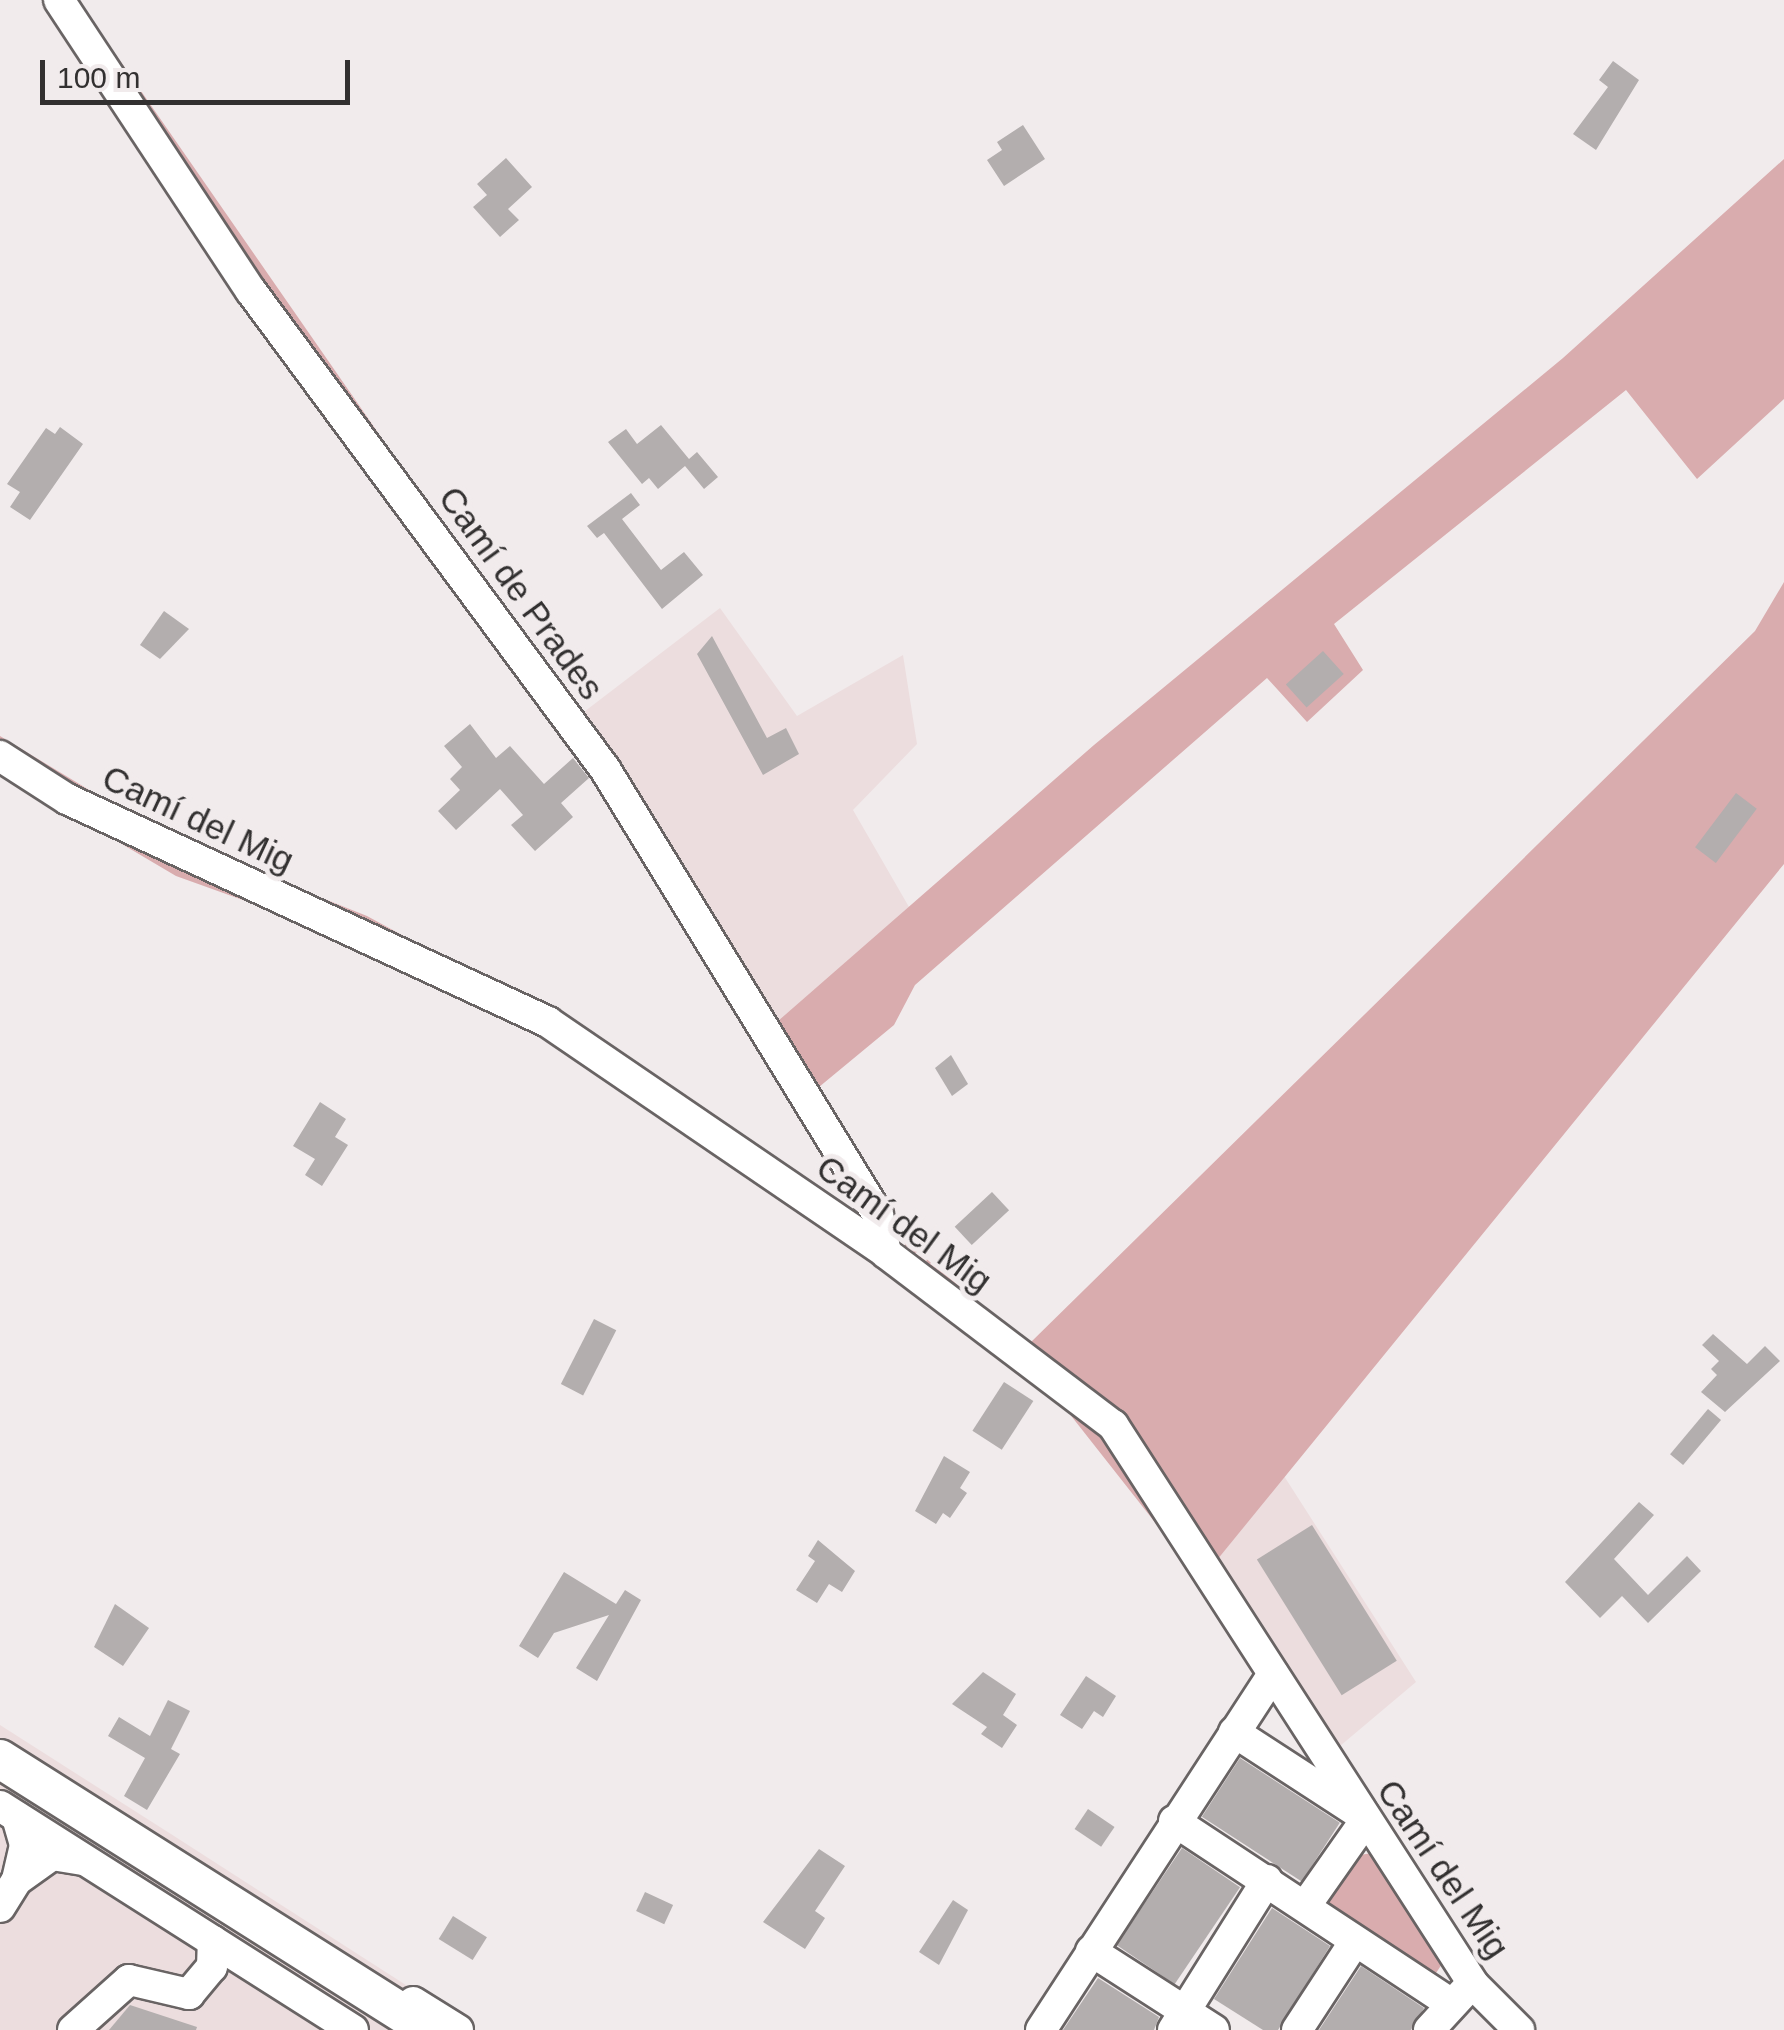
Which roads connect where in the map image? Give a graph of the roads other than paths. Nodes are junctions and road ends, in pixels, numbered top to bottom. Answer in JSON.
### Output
{"nodes":[{"id":1,"x":59,"y":0,"type":"edge"},
{"id":2,"x":0,"y":756,"type":"edge"},
{"id":3,"x":886,"y":1253,"type":"junction"},
{"id":4,"x":1273,"y":1674,"type":"junction"},
{"id":5,"x":1234,"y":1732,"type":"junction"},
{"id":6,"x":0,"y":1741,"type":"edge"},
{"id":7,"x":0,"y":1759,"type":"edge"},
{"id":8,"x":6,"y":1803,"type":"edge"},
{"id":9,"x":1363,"y":1818,"type":"junction"},
{"id":10,"x":1174,"y":1820,"type":"junction"},
{"id":11,"x":86,"y":1861,"type":"junction"},
{"id":12,"x":16,"y":1880,"type":"junction"},
{"id":13,"x":1267,"y":1880,"type":"junction"},
{"id":14,"x":1306,"y":1905,"type":"junction"},
{"id":15,"x":0,"y":1907,"type":"edge"},
{"id":16,"x":212,"y":1941,"type":"junction"},
{"id":17,"x":1355,"y":1941,"type":"junction"},
{"id":18,"x":1090,"y":1950,"type":"junction"},
{"id":19,"x":1462,"y":1993,"type":"junction"},
{"id":20,"x":1179,"y":2021,"type":"edge"},
{"id":21,"x":73,"y":2030,"type":"edge"},
{"id":22,"x":353,"y":2030,"type":"edge"},
{"id":23,"x":385,"y":2030,"type":"edge"},
{"id":24,"x":429,"y":2030,"type":"edge"},
{"id":25,"x":458,"y":2030,"type":"edge"},
{"id":26,"x":1041,"y":2030,"type":"edge"},
{"id":27,"x":1214,"y":2030,"type":"edge"},
{"id":28,"x":1297,"y":2030,"type":"edge"},
{"id":29,"x":1429,"y":2030,"type":"edge"},
{"id":30,"x":1519,"y":2030,"type":"edge"}],
"edges":[{"from":1,"to":3,"type":"street","name":"Camí de Prades"},
{"from":2,"to":3,"type":"street","name":"Camí del Mig"},
{"from":3,"to":4,"type":"street","name":"Camí del Mig"},
{"from":4,"to":5,"type":"street"},
{"from":4,"to":9,"type":"street","name":"Camí del Mig"},
{"from":5,"to":9,"type":"street"},
{"from":5,"to":10,"type":"street"},
{"from":6,"to":25,"type":"street"},
{"from":7,"to":24,"type":"main road"},
{"from":8,"to":11,"type":"street"},
{"from":8,"to":12,"type":"street"},
{"from":8,"to":23,"type":"main road"},
{"from":9,"to":14,"type":"street"},
{"from":9,"to":19,"type":"street","name":"Camí del Mig"},
{"from":10,"to":13,"type":"street"},
{"from":10,"to":18,"type":"street"},
{"from":11,"to":12,"type":"street"},
{"from":11,"to":16,"type":"street"},
{"from":12,"to":15,"type":"street"},
{"from":13,"to":14,"type":"street"},
{"from":13,"to":20,"type":"street"},
{"from":14,"to":17,"type":"street"},
{"from":16,"to":21,"type":"street"},
{"from":16,"to":22,"type":"street"},
{"from":17,"to":19,"type":"street"},
{"from":17,"to":28,"type":"street"},
{"from":18,"to":20,"type":"street"},
{"from":18,"to":26,"type":"street"},
{"from":19,"to":29,"type":"street"},
{"from":19,"to":30,"type":"street","name":"Camí del Mig"},
{"from":20,"to":27,"type":"street"}]}
